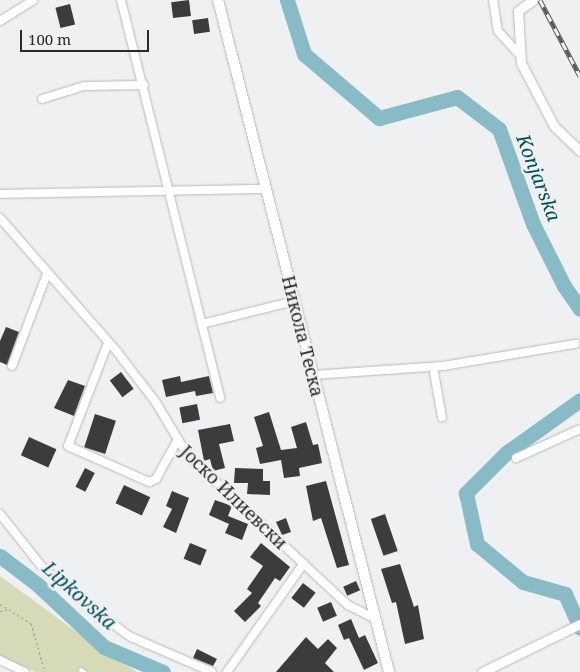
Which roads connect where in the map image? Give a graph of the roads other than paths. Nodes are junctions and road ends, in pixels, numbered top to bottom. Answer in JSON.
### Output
{"nodes":[{"id":1,"x":33,"y":0,"type":"edge"},
{"id":2,"x":121,"y":0,"type":"edge"},
{"id":3,"x":218,"y":0,"type":"edge"},
{"id":4,"x":493,"y":0,"type":"edge"},
{"id":5,"x":532,"y":0,"type":"edge"},
{"id":6,"x":0,"y":20,"type":"edge"},
{"id":7,"x":518,"y":53,"type":"junction"},
{"id":8,"x":144,"y":85,"type":"junction"},
{"id":9,"x":42,"y":99,"type":"dead end"},
{"id":10,"x":580,"y":152,"type":"edge"},
{"id":11,"x":265,"y":188,"type":"junction"},
{"id":12,"x":166,"y":190,"type":"junction"},
{"id":13,"x":0,"y":194,"type":"edge"},
{"id":14,"x":0,"y":218,"type":"edge"},
{"id":15,"x":47,"y":274,"type":"junction"},
{"id":16,"x":294,"y":301,"type":"junction"},
{"id":17,"x":202,"y":324,"type":"junction"},
{"id":18,"x":108,"y":343,"type":"junction"},
{"id":19,"x":575,"y":344,"type":"dead end"},
{"id":20,"x":12,"y":366,"type":"dead end"},
{"id":21,"x":433,"y":366,"type":"junction"},
{"id":22,"x":313,"y":375,"type":"junction"},
{"id":23,"x":220,"y":398,"type":"dead end"},
{"id":24,"x":442,"y":417,"type":"dead end"},
{"id":25,"x":580,"y":429,"type":"edge"},
{"id":26,"x":177,"y":441,"type":"junction"},
{"id":27,"x":516,"y":458,"type":"dead end"},
{"id":28,"x":0,"y":514,"type":"edge"},
{"id":29,"x":304,"y":563,"type":"junction"},
{"id":30,"x":372,"y":617,"type":"junction"},
{"id":31,"x":580,"y":624,"type":"edge"},
{"id":32,"x":0,"y":660,"type":"edge"},
{"id":33,"x":495,"y":669,"type":"edge"},
{"id":34,"x":24,"y":672,"type":"edge"},
{"id":35,"x":212,"y":672,"type":"edge"},
{"id":36,"x":227,"y":672,"type":"edge"},
{"id":37,"x":389,"y":672,"type":"edge"},
{"id":38,"x":482,"y":672,"type":"edge"}],
"edges":[{"from":1,"to":6,"type":"street"},
{"from":2,"to":8,"type":"street"},
{"from":3,"to":11,"type":"main road","name":"Никола Теска"},
{"from":4,"to":7,"type":"street"},
{"from":5,"to":7,"type":"street"},
{"from":7,"to":10,"type":"street"},
{"from":8,"to":9,"type":"street"},
{"from":8,"to":12,"type":"street"},
{"from":11,"to":12,"type":"street"},
{"from":11,"to":16,"type":"main road","name":"Никола Теска"},
{"from":12,"to":13,"type":"street"},
{"from":12,"to":17,"type":"street"},
{"from":14,"to":15,"type":"street","name":"Јоско Илиевски"},
{"from":15,"to":18,"type":"street","name":"Јоско Илиевски"},
{"from":15,"to":20,"type":"street"},
{"from":16,"to":17,"type":"street"},
{"from":16,"to":22,"type":"main road","name":"Никола Теска"},
{"from":17,"to":23,"type":"street"},
{"from":18,"to":26,"type":"street","name":"Јоско Илиевски"},
{"from":18,"to":26,"type":"street"},
{"from":19,"to":21,"type":"street"},
{"from":21,"to":22,"type":"street"},
{"from":21,"to":24,"type":"street"},
{"from":22,"to":30,"type":"main road","name":"Никола Теска"},
{"from":25,"to":27,"type":"street"},
{"from":26,"to":29,"type":"street","name":"Јоско Илиевски"},
{"from":28,"to":35,"type":"street"},
{"from":29,"to":30,"type":"street","name":"Јоско Илиевски"},
{"from":29,"to":36,"type":"street"},
{"from":30,"to":37,"type":"main road","name":"Никола Теска"},
{"from":31,"to":33,"type":"street"},
{"from":32,"to":34,"type":"street"},
{"from":33,"to":38,"type":"street"}]}
